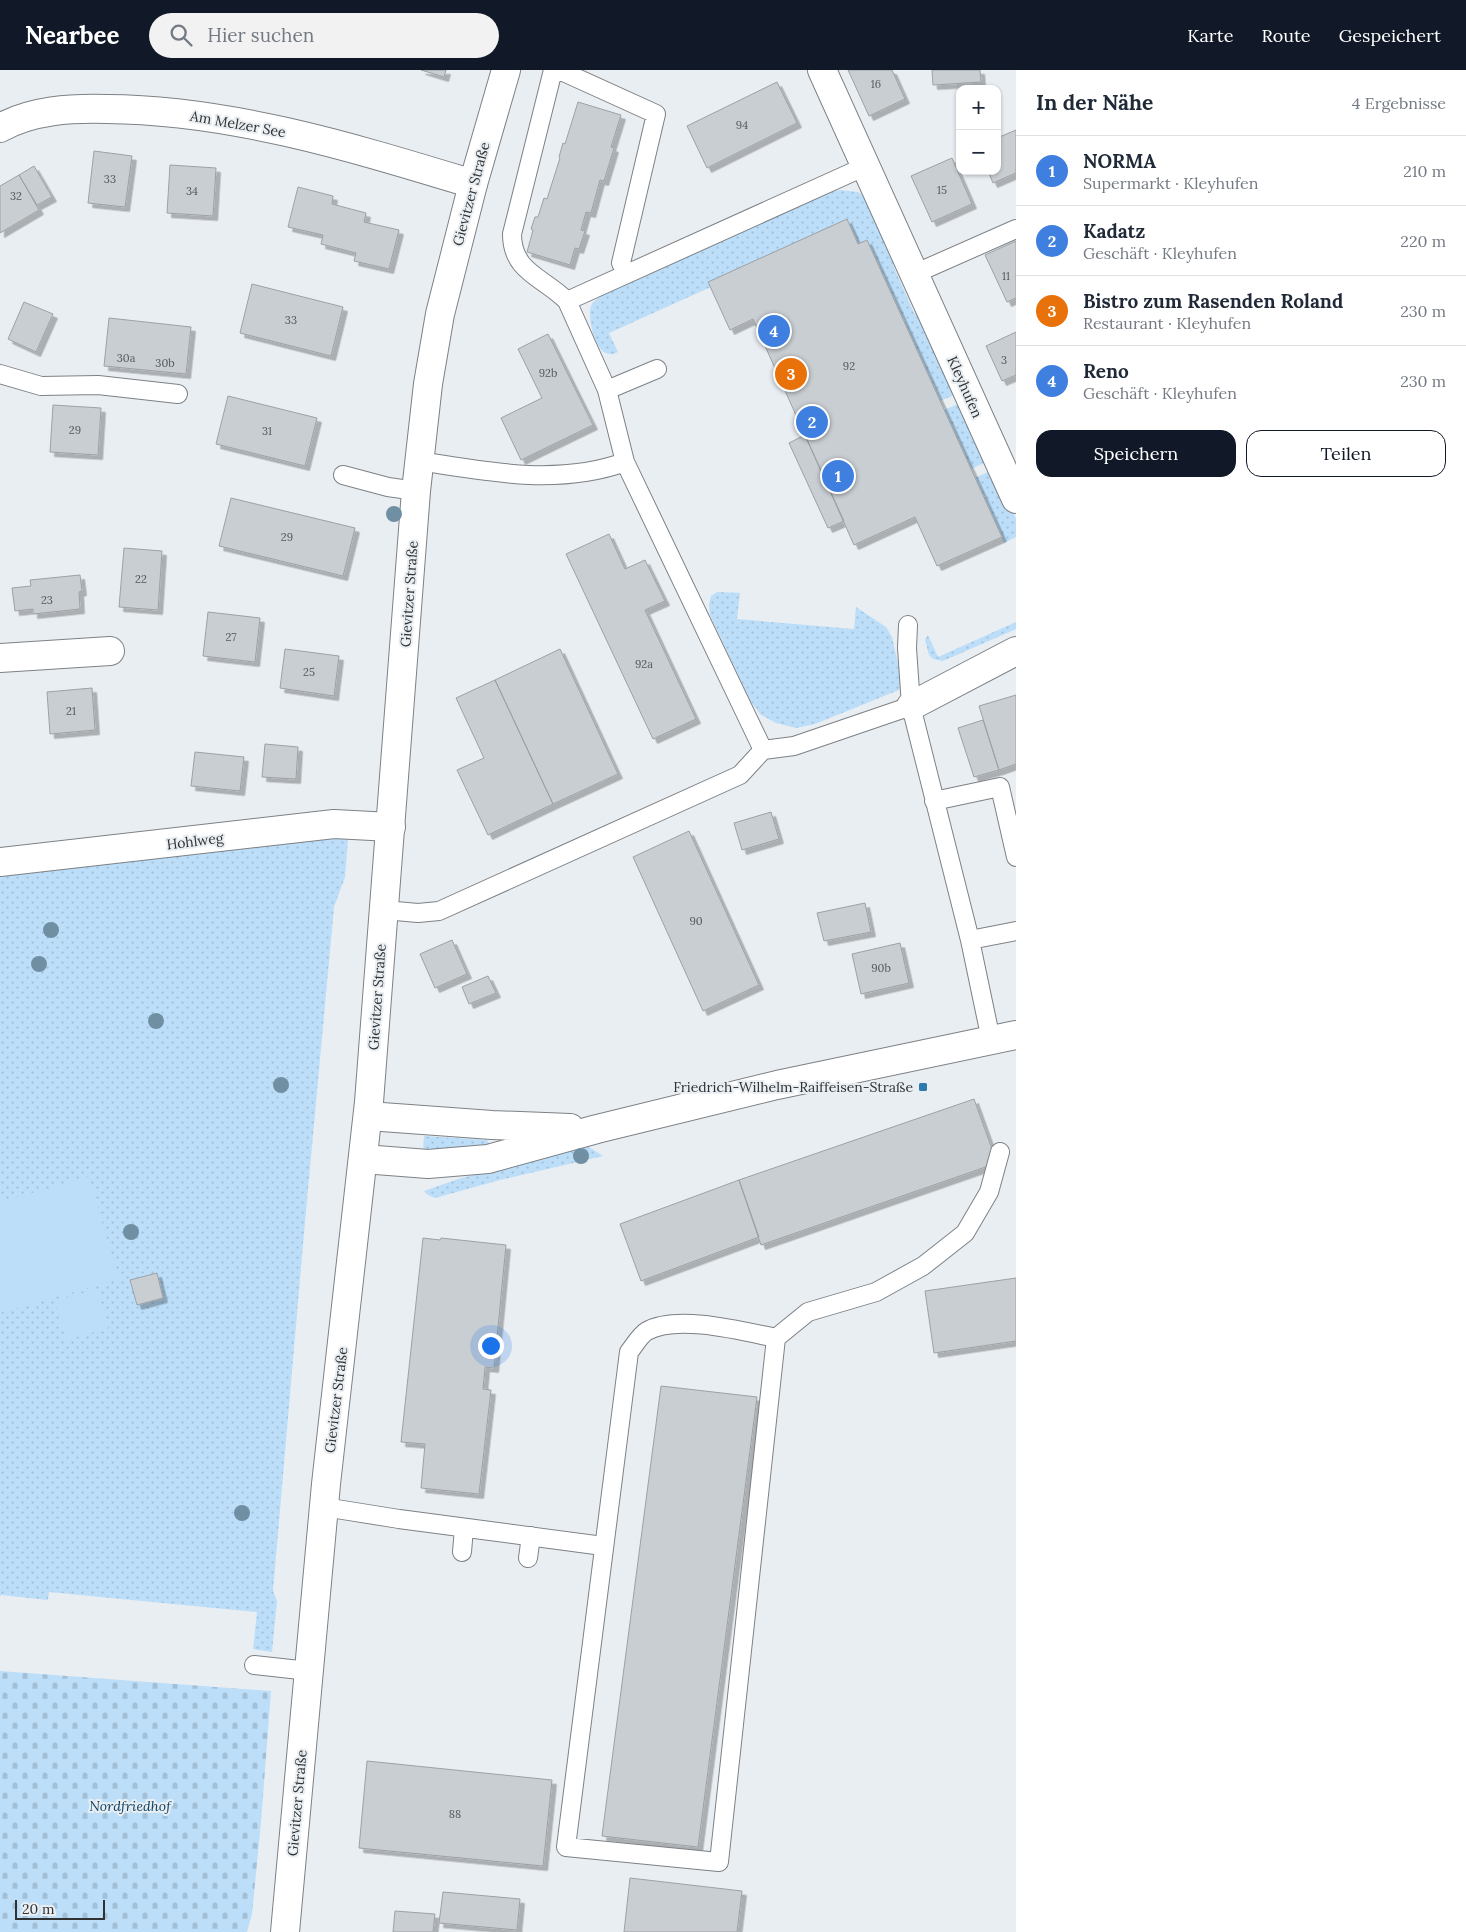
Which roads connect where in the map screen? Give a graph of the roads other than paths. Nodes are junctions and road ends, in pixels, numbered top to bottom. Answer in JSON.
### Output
{"nodes":[{"id":1,"x":506,"y":70,"type":"edge"},
{"id":2,"x":553,"y":70,"type":"edge"},
{"id":3,"x":559,"y":70,"type":"edge"},
{"id":4,"x":822,"y":70,"type":"edge"},
{"id":5,"x":0,"y":128,"type":"edge"},
{"id":6,"x":866,"y":166,"type":"junction"},
{"id":7,"x":473,"y":184,"type":"junction"},
{"id":8,"x":1016,"y":228,"type":"edge"},
{"id":9,"x":626,"y":273,"type":"junction"},
{"id":10,"x":914,"y":274,"type":"junction"},
{"id":11,"x":567,"y":301,"type":"junction"},
{"id":12,"x":657,"y":369,"type":"dead end"},
{"id":13,"x":0,"y":374,"type":"edge"},
{"id":14,"x":607,"y":390,"type":"junction"},
{"id":15,"x":178,"y":394,"type":"dead end"},
{"id":16,"x":419,"y":461,"type":"junction"},
{"id":17,"x":625,"y":462,"type":"junction"},
{"id":18,"x":343,"y":475,"type":"dead end"},
{"id":19,"x":416,"y":491,"type":"junction"},
{"id":20,"x":1016,"y":499,"type":"edge"},
{"id":21,"x":908,"y":625,"type":"dead end"},
{"id":22,"x":110,"y":651,"type":"dead end"},
{"id":23,"x":1016,"y":651,"type":"edge"},
{"id":24,"x":0,"y":658,"type":"edge"},
{"id":25,"x":911,"y":706,"type":"junction"},
{"id":26,"x":763,"y":750,"type":"junction"},
{"id":27,"x":934,"y":801,"type":"junction"},
{"id":28,"x":390,"y":827,"type":"junction"},
{"id":29,"x":1016,"y":857,"type":"edge"},
{"id":30,"x":0,"y":862,"type":"edge"},
{"id":31,"x":384,"y":910,"type":"junction"},
{"id":32,"x":1016,"y":931,"type":"edge"},
{"id":33,"x":970,"y":940,"type":"junction"},
{"id":34,"x":1003,"y":1037,"type":"edge"},
{"id":35,"x":368,"y":1116,"type":"junction"},
{"id":36,"x":597,"y":1129,"type":"junction"},
{"id":37,"x":1000,"y":1152,"type":"dead end"},
{"id":38,"x":363,"y":1159,"type":"junction"},
{"id":39,"x":776,"y":1338,"type":"junction"},
{"id":40,"x":324,"y":1507,"type":"junction"},
{"id":41,"x":464,"y":1528,"type":"junction"},
{"id":42,"x":531,"y":1536,"type":"junction"},
{"id":43,"x":603,"y":1546,"type":"junction"},
{"id":44,"x":462,"y":1552,"type":"dead end"},
{"id":45,"x":528,"y":1558,"type":"dead end"},
{"id":46,"x":254,"y":1665,"type":"dead end"},
{"id":47,"x":309,"y":1671,"type":"junction"},
{"id":48,"x":284,"y":1932,"type":"edge"}],
"edges":[{"from":1,"to":7,"type":"street","name":"Gievitzer Straße"},
{"from":2,"to":11,"type":"lane"},
{"from":3,"to":9,"type":"lane"},
{"from":4,"to":6,"type":"street","name":"Kleyhufen"},
{"from":5,"to":7,"type":"street","name":"Am Melzer See"},
{"from":6,"to":9,"type":"lane"},
{"from":6,"to":10,"type":"street","name":"Kleyhufen"},
{"from":7,"to":16,"type":"street","name":"Gievitzer Straße"},
{"from":8,"to":10,"type":"lane"},
{"from":9,"to":11,"type":"lane"},
{"from":10,"to":20,"type":"street","name":"Kleyhufen"},
{"from":11,"to":14,"type":"lane"},
{"from":12,"to":14,"type":"lane"},
{"from":13,"to":15,"type":"lane"},
{"from":14,"to":17,"type":"lane"},
{"from":16,"to":17,"type":"lane"},
{"from":16,"to":19,"type":"street","name":"Gievitzer Straße"},
{"from":17,"to":26,"type":"lane"},
{"from":18,"to":19,"type":"lane"},
{"from":19,"to":28,"type":"street","name":"Gievitzer Straße"},
{"from":21,"to":25,"type":"lane"},
{"from":22,"to":24,"type":"street"},
{"from":23,"to":25,"type":"street"},
{"from":25,"to":26,"type":"lane"},
{"from":25,"to":27,"type":"lane"},
{"from":26,"to":31,"type":"lane"},
{"from":27,"to":29,"type":"lane"},
{"from":27,"to":33,"type":"lane"},
{"from":28,"to":30,"type":"street","name":"Hohlweg"},
{"from":28,"to":31,"type":"street","name":"Gievitzer Straße"},
{"from":31,"to":35,"type":"street","name":"Gievitzer Straße"},
{"from":32,"to":33,"type":"lane"},
{"from":33,"to":34,"type":"lane"},
{"from":34,"to":36,"type":"street"},
{"from":35,"to":36,"type":"street"},
{"from":35,"to":38,"type":"street","name":"Gievitzer Straße"},
{"from":36,"to":38,"type":"street"},
{"from":37,"to":39,"type":"lane"},
{"from":38,"to":40,"type":"street","name":"Gievitzer Straße"},
{"from":39,"to":43,"type":"lane"},
{"from":39,"to":43,"type":"lane"},
{"from":40,"to":41,"type":"lane"},
{"from":40,"to":47,"type":"street","name":"Gievitzer Straße"},
{"from":41,"to":42,"type":"lane"},
{"from":41,"to":44,"type":"lane"},
{"from":42,"to":43,"type":"lane"},
{"from":42,"to":45,"type":"lane"},
{"from":46,"to":47,"type":"lane"},
{"from":47,"to":48,"type":"street","name":"Gievitzer Straße"}]}
